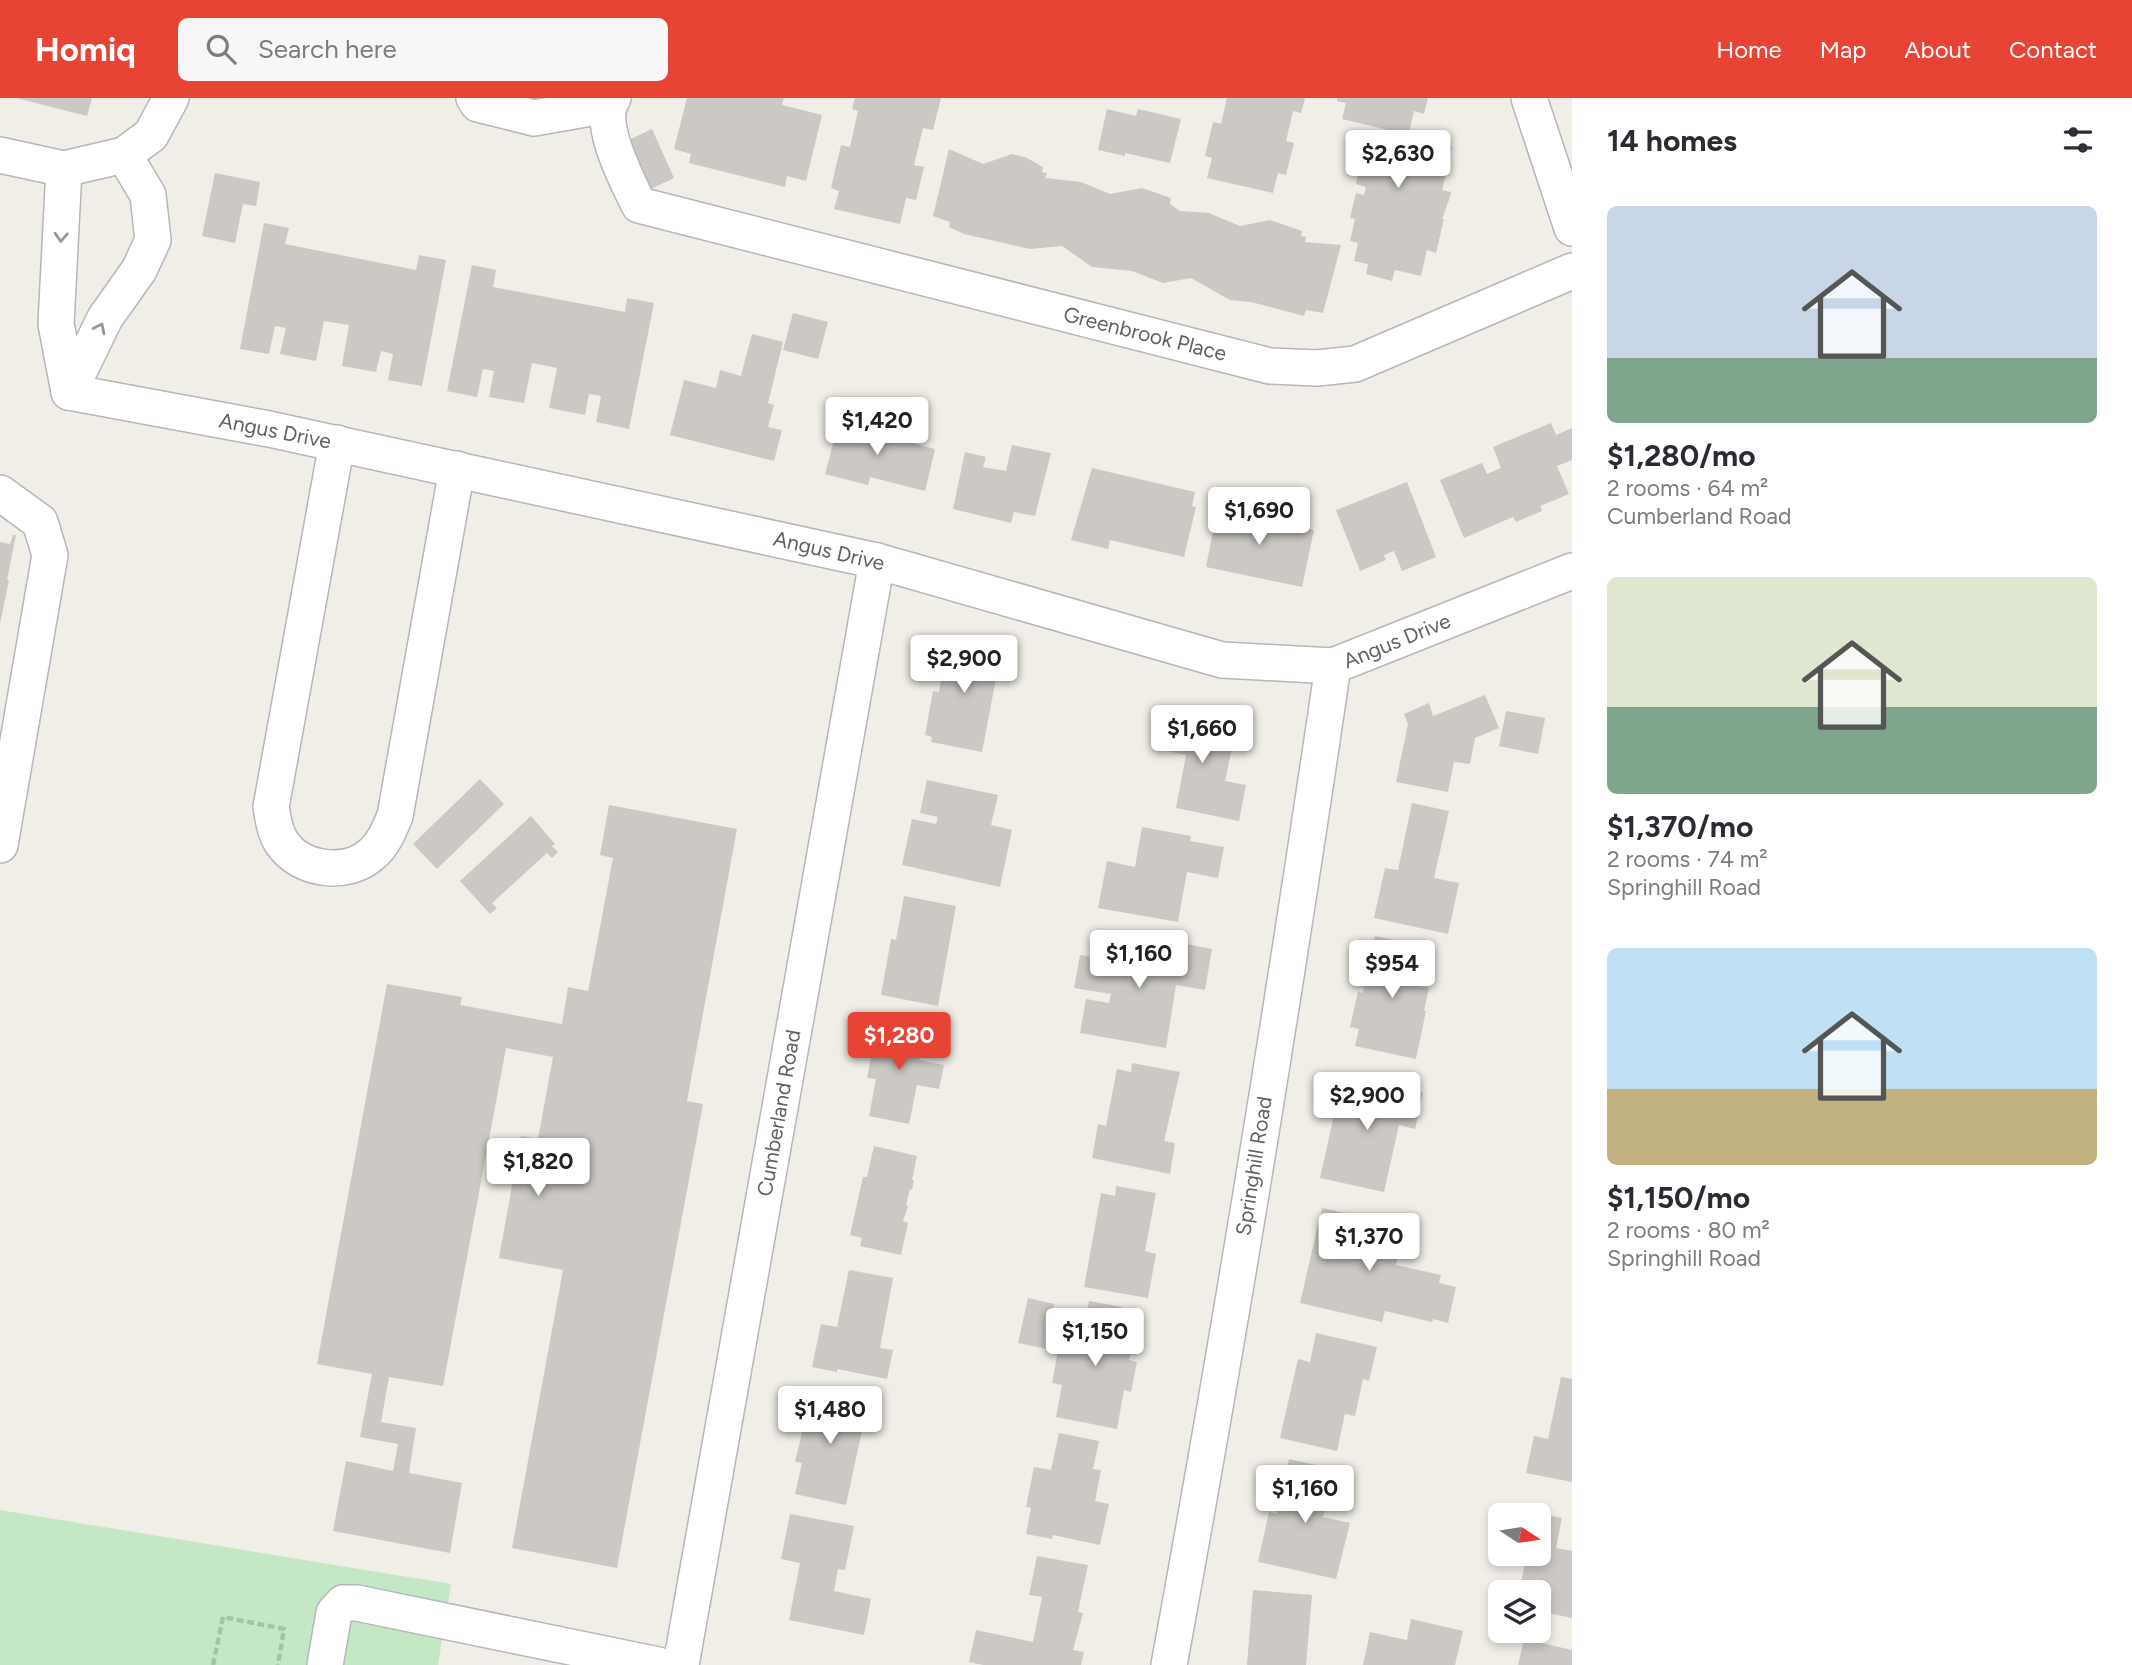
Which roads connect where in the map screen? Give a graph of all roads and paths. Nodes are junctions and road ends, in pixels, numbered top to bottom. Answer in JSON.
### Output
{"nodes":[{"id":1,"x":170,"y":98,"type":"edge"},
{"id":2,"x":474,"y":98,"type":"edge"},
{"id":3,"x":1529,"y":98,"type":"edge"},
{"id":4,"x":611,"y":101,"type":"edge"},
{"id":5,"x":0,"y":155,"type":"edge"},
{"id":6,"x":124,"y":155,"type":"junction"},
{"id":7,"x":64,"y":169,"type":"junction"},
{"id":8,"x":1572,"y":228,"type":"edge"},
{"id":9,"x":1572,"y":271,"type":"edge"},
{"id":10,"x":69,"y":392,"type":"junction"},
{"id":11,"x":337,"y":443,"type":"junction"},
{"id":12,"x":457,"y":469,"type":"junction"},
{"id":13,"x":0,"y":493,"type":"edge"},
{"id":14,"x":877,"y":561,"type":"junction"},
{"id":15,"x":1572,"y":571,"type":"edge"},
{"id":16,"x":1334,"y":666,"type":"junction"},
{"id":17,"x":0,"y":845,"type":"edge"},
{"id":18,"x":213,"y":1665,"type":"edge"},
{"id":19,"x":278,"y":1665,"type":"edge"},
{"id":20,"x":325,"y":1665,"type":"edge"},
{"id":21,"x":659,"y":1665,"type":"edge"},
{"id":22,"x":681,"y":1665,"type":"edge"},
{"id":23,"x":1169,"y":1665,"type":"edge"}],
"edges":[{"from":1,"to":6,"type":"street"},
{"from":2,"to":4,"type":"street"},
{"from":3,"to":8,"type":"street"},
{"from":4,"to":9,"type":"street","name":"Greenbrook Place"},
{"from":5,"to":7,"type":"street"},
{"from":6,"to":7,"type":"street"},
{"from":10,"to":6,"type":"street","one_way":true},
{"from":7,"to":10,"type":"street","one_way":true},
{"from":10,"to":11,"type":"street","name":"Angus Drive"},
{"from":11,"to":12,"type":"street","name":"Angus Drive"},
{"from":11,"to":12,"type":"street"},
{"from":12,"to":14,"type":"street","name":"Angus Drive"},
{"from":13,"to":17,"type":"street"},
{"from":14,"to":16,"type":"street","name":"Angus Drive"},
{"from":14,"to":22,"type":"street","name":"Cumberland Road"},
{"from":15,"to":16,"type":"street","name":"Angus Drive"},
{"from":16,"to":23,"type":"street","name":"Springhill Road"},
{"from":18,"to":19,"type":"path"},
{"from":20,"to":21,"type":"street"}]}
